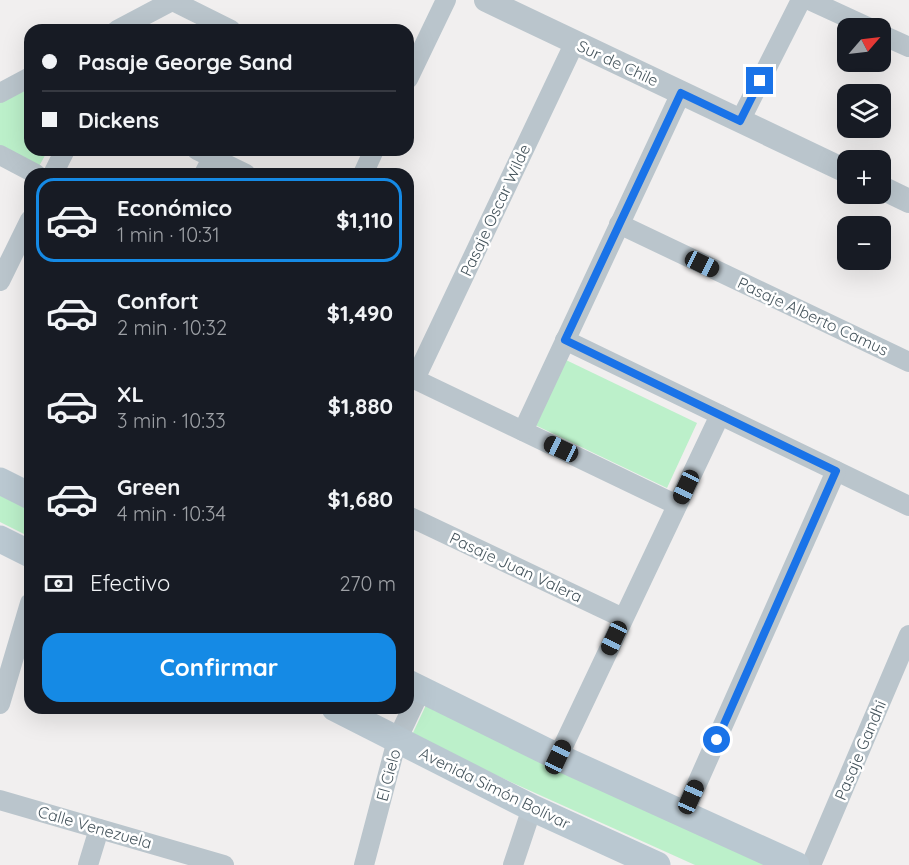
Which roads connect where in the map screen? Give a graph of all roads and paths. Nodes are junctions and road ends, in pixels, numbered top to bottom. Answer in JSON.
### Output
{"nodes":[{"id":1,"x":172,"y":0,"type":"edge"},
{"id":2,"x":446,"y":0,"type":"edge"},
{"id":3,"x":486,"y":0,"type":"edge"},
{"id":4,"x":801,"y":0,"type":"edge"},
{"id":5,"x":809,"y":0,"type":"edge"},
{"id":6,"x":848,"y":18,"type":"edge"},
{"id":7,"x":130,"y":24,"type":"edge"},
{"id":8,"x":219,"y":24,"type":"edge"},
{"id":9,"x":891,"y":39,"type":"edge"},
{"id":10,"x":575,"y":42,"type":"junction"},
{"id":11,"x":909,"y":47,"type":"edge"},
{"id":12,"x":414,"y":67,"type":"edge"},
{"id":13,"x":24,"y":80,"type":"edge"},
{"id":14,"x":0,"y":93,"type":"edge"},
{"id":15,"x":681,"y":93,"type":"junction"},
{"id":16,"x":740,"y":121,"type":"junction"},
{"id":17,"x":0,"y":155,"type":"edge"},
{"id":18,"x":204,"y":160,"type":"edge"},
{"id":19,"x":837,"y":167,"type":"edge"},
{"id":20,"x":25,"y":168,"type":"edge"},
{"id":21,"x":228,"y":168,"type":"edge"},
{"id":22,"x":891,"y":192,"type":"edge"},
{"id":23,"x":909,"y":201,"type":"edge"},
{"id":24,"x":619,"y":224,"type":"junction"},
{"id":25,"x":24,"y":232,"type":"edge"},
{"id":26,"x":0,"y":281,"type":"edge"},
{"id":27,"x":565,"y":340,"type":"junction"},
{"id":28,"x":909,"y":362,"type":"edge"},
{"id":29,"x":414,"y":371,"type":"edge"},
{"id":30,"x":414,"y":378,"type":"edge"},
{"id":31,"x":720,"y":415,"type":"junction"},
{"id":32,"x":523,"y":431,"type":"junction"},
{"id":33,"x":836,"y":471,"type":"junction"},
{"id":34,"x":0,"y":480,"type":"edge"},
{"id":35,"x":24,"y":493,"type":"edge"},
{"id":36,"x":677,"y":505,"type":"junction"},
{"id":37,"x":909,"y":506,"type":"edge"},
{"id":38,"x":414,"y":519,"type":"edge"},
{"id":39,"x":0,"y":539,"type":"edge"},
{"id":40,"x":24,"y":551,"type":"edge"},
{"id":41,"x":624,"y":618,"type":"junction"},
{"id":42,"x":24,"y":623,"type":"edge"},
{"id":43,"x":909,"y":635,"type":"edge"},
{"id":44,"x":414,"y":686,"type":"edge"},
{"id":45,"x":0,"y":704,"type":"edge"},
{"id":46,"x":347,"y":714,"type":"edge"},
{"id":47,"x":405,"y":714,"type":"edge"},
{"id":48,"x":397,"y":740,"type":"junction"},
{"id":49,"x":558,"y":757,"type":"junction"},
{"id":50,"x":0,"y":800,"type":"edge"},
{"id":51,"x":532,"y":808,"type":"junction"},
{"id":52,"x":684,"y":813,"type":"junction"},
{"id":53,"x":99,"y":829,"type":"junction"},
{"id":54,"x":88,"y":865,"type":"edge"},
{"id":55,"x":224,"y":865,"type":"edge"},
{"id":56,"x":364,"y":865,"type":"edge"},
{"id":57,"x":513,"y":865,"type":"edge"},
{"id":58,"x":657,"y":865,"type":"edge"},
{"id":59,"x":796,"y":865,"type":"edge"},
{"id":60,"x":812,"y":865,"type":"edge"}],
"edges":[{"from":1,"to":7,"type":"street"},
{"from":1,"to":8,"type":"street"},
{"from":2,"to":12,"type":"street"},
{"from":3,"to":10,"type":"street","name":"Sur de Chile"},
{"from":4,"to":16,"type":"street"},
{"from":5,"to":6,"type":"street"},
{"from":9,"to":11,"type":"street"},
{"from":10,"to":15,"type":"street","name":"Sur de Chile"},
{"from":10,"to":29,"type":"street","name":"Pasaje Oscar Wilde"},
{"from":13,"to":14,"type":"street"},
{"from":15,"to":16,"type":"street","name":"Sur de Chile"},
{"from":15,"to":24,"type":"street"},
{"from":16,"to":19,"type":"street","name":"Sur de Chile"},
{"from":17,"to":20,"type":"street"},
{"from":18,"to":21,"type":"street"},
{"from":22,"to":23,"type":"street"},
{"from":24,"to":27,"type":"street"},
{"from":24,"to":28,"type":"street","name":"Pasaje Alberto Camus"},
{"from":25,"to":26,"type":"street"},
{"from":27,"to":31,"type":"street"},
{"from":27,"to":32,"type":"street"},
{"from":30,"to":32,"type":"street"},
{"from":31,"to":33,"type":"street"},
{"from":31,"to":36,"type":"street"},
{"from":32,"to":36,"type":"street"},
{"from":33,"to":37,"type":"street"},
{"from":33,"to":52,"type":"street"},
{"from":34,"to":35,"type":"main road"},
{"from":36,"to":41,"type":"street"},
{"from":38,"to":41,"type":"street","name":"Pasaje Juan Valera"},
{"from":39,"to":40,"type":"main road"},
{"from":41,"to":49,"type":"street"},
{"from":42,"to":45,"type":"street"},
{"from":43,"to":60,"type":"street","name":"Pasaje Gandhi"},
{"from":44,"to":49,"type":"main road"},
{"from":46,"to":48,"type":"main road","name":"Avenida Simón Bolívar"},
{"from":47,"to":48,"type":"street","name":"El Cielo"},
{"from":48,"to":51,"type":"main road","name":"Avenida Simón Bolívar"},
{"from":48,"to":56,"type":"street","name":"El Cielo"},
{"from":49,"to":52,"type":"main road"},
{"from":50,"to":53,"type":"street","name":"Calle Venezuela"},
{"from":51,"to":57,"type":"street"},
{"from":51,"to":58,"type":"main road","name":"Avenida Simón Bolívar"},
{"from":52,"to":59,"type":"main road"},
{"from":53,"to":54,"type":"street"},
{"from":53,"to":55,"type":"street","name":"Calle Venezuela"}]}
